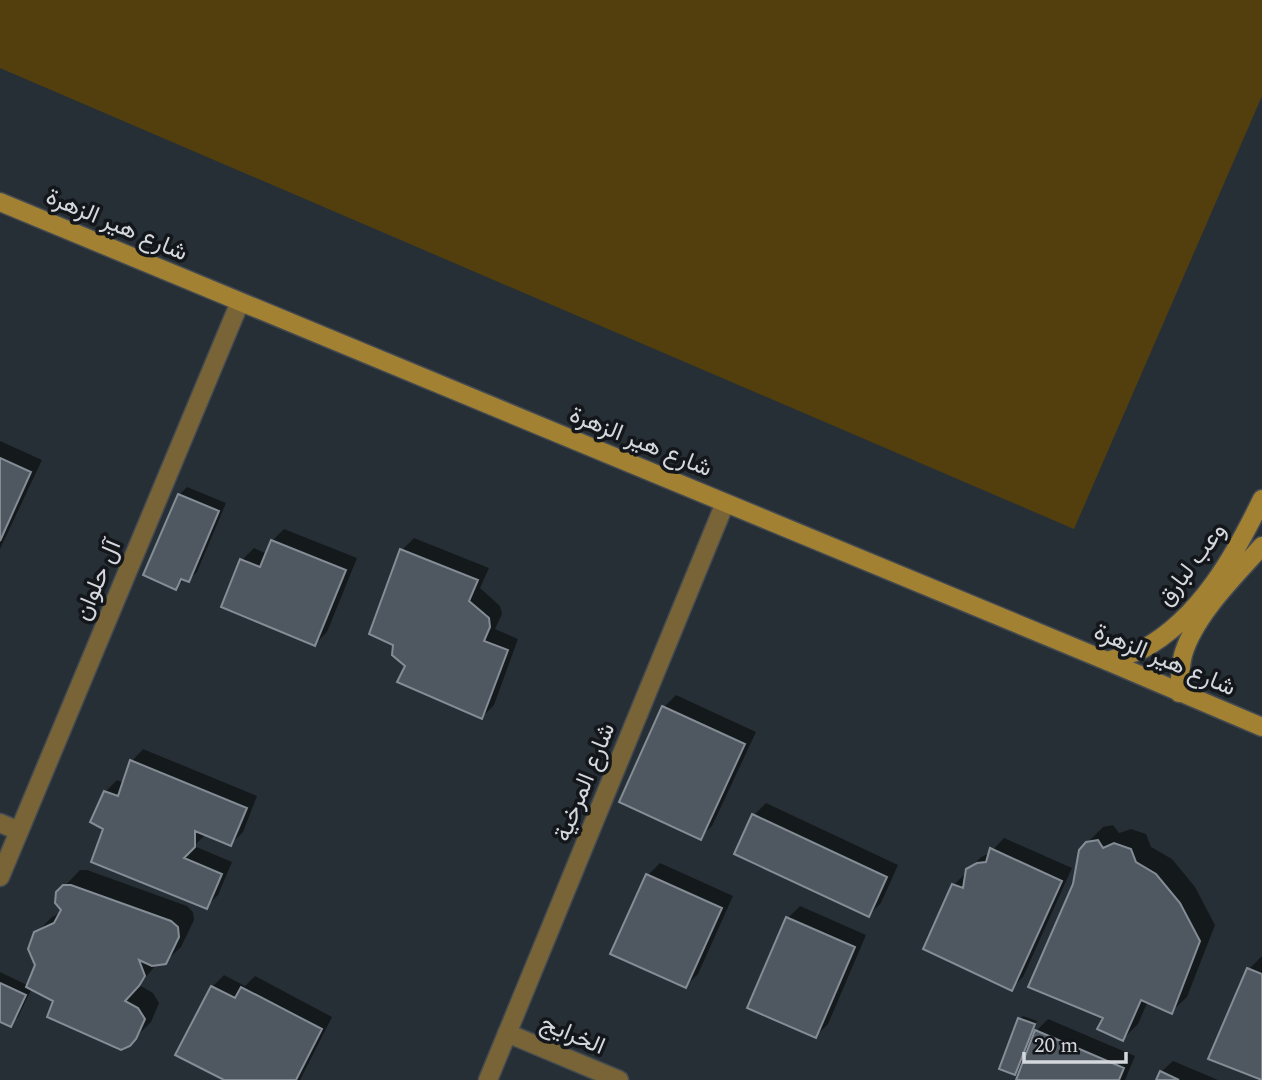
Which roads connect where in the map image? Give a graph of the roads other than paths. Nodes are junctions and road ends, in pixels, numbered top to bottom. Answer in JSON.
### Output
{"nodes":[{"id":1,"x":0,"y":202,"type":"edge"},
{"id":2,"x":240,"y":302,"type":"junction"},
{"id":3,"x":1262,"y":499,"type":"edge"},
{"id":4,"x":726,"y":503,"type":"junction"},
{"id":5,"x":1262,"y":546,"type":"edge"},
{"id":6,"x":1107,"y":661,"type":"junction"},
{"id":7,"x":1179,"y":693,"type":"junction"},
{"id":8,"x":1262,"y":727,"type":"edge"},
{"id":9,"x":0,"y":823,"type":"edge"},
{"id":10,"x":19,"y":831,"type":"junction"},
{"id":11,"x":0,"y":877,"type":"edge"},
{"id":12,"x":507,"y":1033,"type":"junction"},
{"id":13,"x":488,"y":1080,"type":"edge"},
{"id":14,"x":620,"y":1080,"type":"edge"}],
"edges":[{"from":1,"to":2,"type":"street","name":"شارع هير الزهرة"},
{"from":2,"to":4,"type":"street","name":"شارع هير الزهرة"},
{"from":2,"to":10,"type":"street","name":"آل حلوان"},
{"from":3,"to":6,"type":"street","name":"وعب لبارق"},
{"from":4,"to":6,"type":"street","name":"شارع هير الزهرة"},
{"from":4,"to":12,"type":"street","name":"شارع المرخية"},
{"from":5,"to":7,"type":"street","name":"وعب لبارق"},
{"from":6,"to":7,"type":"street","name":"شارع هير الزهرة"},
{"from":7,"to":8,"type":"street","name":"شارع هير الزهرة"},
{"from":9,"to":10,"type":"street"},
{"from":10,"to":11,"type":"street","name":"آل حلوان"},
{"from":12,"to":13,"type":"street","name":"شارع المرخية"},
{"from":12,"to":14,"type":"street","name":"الخرايج"}]}
